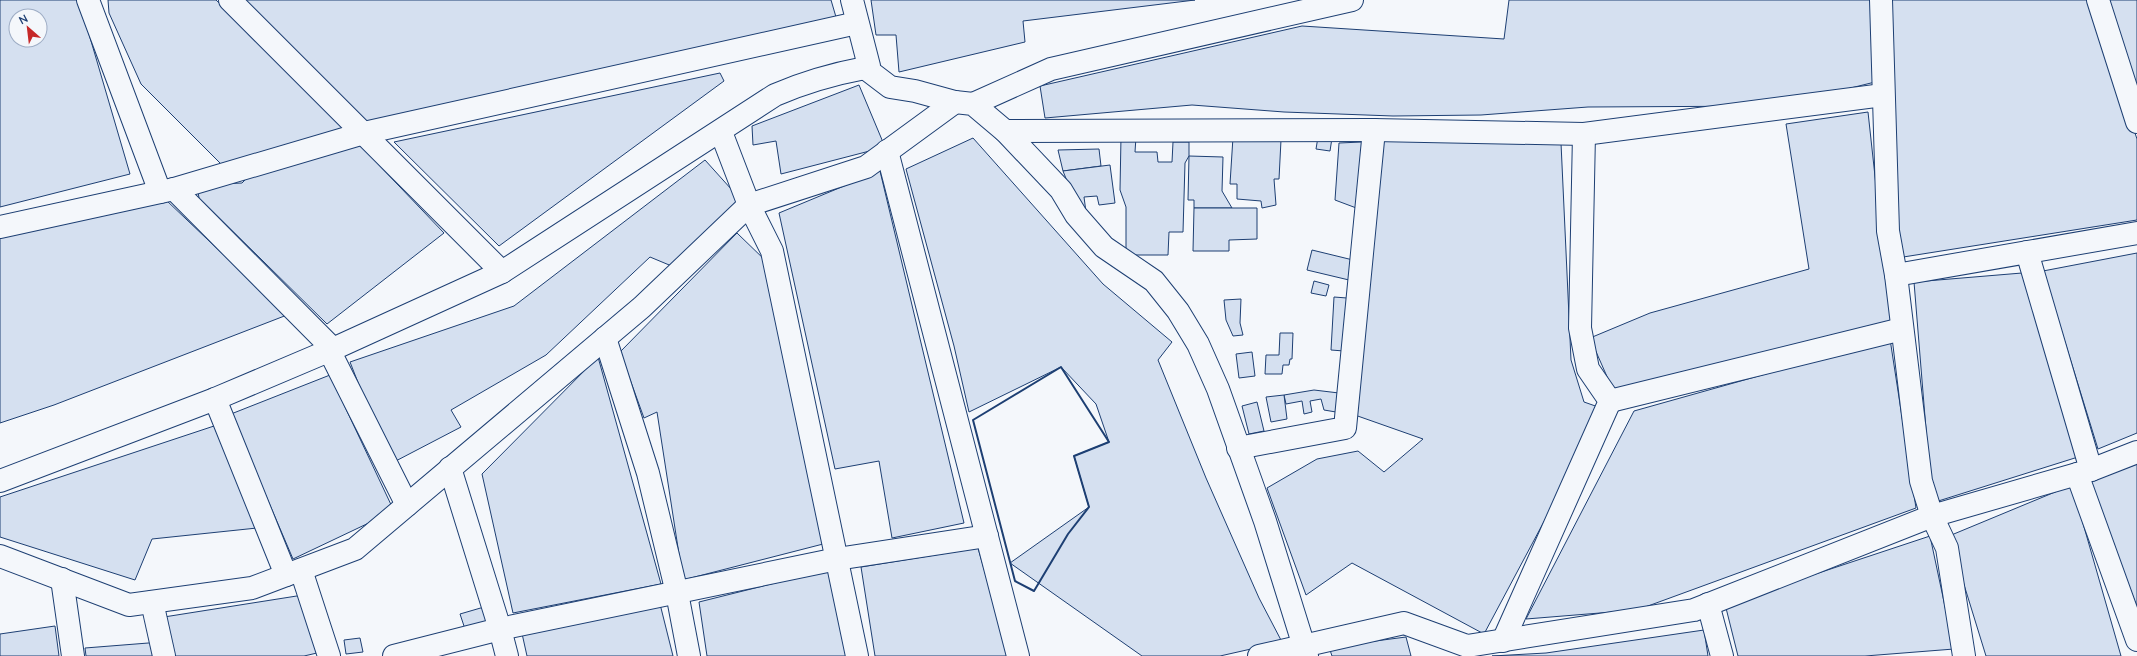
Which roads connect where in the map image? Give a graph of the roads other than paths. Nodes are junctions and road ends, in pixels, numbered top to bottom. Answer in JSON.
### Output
{"nodes":[{"id":1,"x":88,"y":0,"type":"edge"},
{"id":2,"x":230,"y":0,"type":"edge"},
{"id":3,"x":852,"y":0,"type":"edge"},
{"id":4,"x":1352,"y":0,"type":"edge"},
{"id":5,"x":1881,"y":0,"type":"edge"},
{"id":6,"x":2098,"y":0,"type":"edge"},
{"id":7,"x":1272,"y":9,"type":"edge"},
{"id":8,"x":858,"y":22,"type":"junction"},
{"id":9,"x":867,"y":67,"type":"junction"},
{"id":10,"x":1883,"y":95,"type":"junction"},
{"id":11,"x":964,"y":103,"type":"junction"},
{"id":12,"x":2137,"y":122,"type":"edge"},
{"id":13,"x":1374,"y":130,"type":"junction"},
{"id":14,"x":1005,"y":131,"type":"junction"},
{"id":15,"x":721,"y":132,"type":"junction"},
{"id":16,"x":364,"y":133,"type":"junction"},
{"id":17,"x":1584,"y":134,"type":"junction"},
{"id":18,"x":887,"y":151,"type":"junction"},
{"id":19,"x":167,"y":190,"type":"junction"},
{"id":20,"x":749,"y":205,"type":"junction"},
{"id":21,"x":0,"y":228,"type":"edge"},
{"id":22,"x":2137,"y":233,"type":"edge"},
{"id":23,"x":2027,"y":252,"type":"junction"},
{"id":24,"x":502,"y":272,"type":"junction"},
{"id":25,"x":1896,"y":275,"type":"junction"},
{"id":26,"x":1902,"y":329,"type":"junction"},
{"id":27,"x":605,"y":338,"type":"junction"},
{"id":28,"x":331,"y":350,"type":"junction"},
{"id":29,"x":215,"y":400,"type":"junction"},
{"id":30,"x":1610,"y":401,"type":"junction"},
{"id":31,"x":1238,"y":448,"type":"junction"},
{"id":32,"x":2137,"y":452,"type":"edge"},
{"id":33,"x":450,"y":468,"type":"junction"},
{"id":34,"x":2084,"y":472,"type":"junction"},
{"id":35,"x":0,"y":481,"type":"edge"},
{"id":36,"x":407,"y":505,"type":"junction"},
{"id":37,"x":1932,"y":516,"type":"junction"},
{"id":38,"x":986,"y":536,"type":"junction"},
{"id":39,"x":0,"y":556,"type":"edge"},
{"id":40,"x":837,"y":559,"type":"junction"},
{"id":41,"x":293,"y":572,"type":"junction"},
{"id":42,"x":62,"y":580,"type":"junction"},
{"id":43,"x":677,"y":593,"type":"junction"},
{"id":44,"x":152,"y":602,"type":"junction"},
{"id":45,"x":1708,"y":604,"type":"junction"},
{"id":46,"x":500,"y":629,"type":"junction"},
{"id":47,"x":2137,"y":640,"type":"edge"},
{"id":48,"x":1503,"y":641,"type":"junction"},
{"id":49,"x":1306,"y":651,"type":"edge"},
{"id":50,"x":73,"y":656,"type":"edge"},
{"id":51,"x":164,"y":656,"type":"edge"},
{"id":52,"x":329,"y":656,"type":"edge"},
{"id":53,"x":394,"y":656,"type":"edge"},
{"id":54,"x":507,"y":656,"type":"edge"},
{"id":55,"x":689,"y":656,"type":"edge"},
{"id":56,"x":857,"y":656,"type":"edge"},
{"id":57,"x":1018,"y":656,"type":"edge"},
{"id":58,"x":1259,"y":656,"type":"edge"},
{"id":59,"x":1722,"y":656,"type":"edge"},
{"id":60,"x":1964,"y":656,"type":"edge"}],
"edges":[{"from":1,"to":19,"type":"street"},
{"from":2,"to":16,"type":"street"},
{"from":3,"to":8,"type":"street"},
{"from":4,"to":7,"type":"street"},
{"from":5,"to":10,"type":"street"},
{"from":6,"to":12,"type":"street"},
{"from":7,"to":11,"type":"street"},
{"from":8,"to":9,"type":"street"},
{"from":8,"to":16,"type":"street"},
{"from":9,"to":11,"type":"street"},
{"from":9,"to":15,"type":"street"},
{"from":10,"to":17,"type":"street"},
{"from":10,"to":25,"type":"street"},
{"from":11,"to":14,"type":"street"},
{"from":11,"to":18,"type":"street"},
{"from":13,"to":14,"type":"street"},
{"from":13,"to":17,"type":"street"},
{"from":13,"to":31,"type":"street"},
{"from":14,"to":31,"type":"street"},
{"from":15,"to":20,"type":"street"},
{"from":15,"to":24,"type":"street"},
{"from":16,"to":19,"type":"street"},
{"from":16,"to":24,"type":"street"},
{"from":17,"to":30,"type":"street"},
{"from":18,"to":20,"type":"street"},
{"from":18,"to":38,"type":"street"},
{"from":19,"to":21,"type":"street"},
{"from":19,"to":28,"type":"street"},
{"from":20,"to":27,"type":"street"},
{"from":20,"to":40,"type":"street"},
{"from":22,"to":23,"type":"street"},
{"from":23,"to":25,"type":"street"},
{"from":23,"to":34,"type":"street"},
{"from":24,"to":28,"type":"street"},
{"from":25,"to":26,"type":"street"},
{"from":26,"to":30,"type":"street"},
{"from":26,"to":37,"type":"street"},
{"from":27,"to":33,"type":"street"},
{"from":27,"to":43,"type":"street"},
{"from":28,"to":29,"type":"street"},
{"from":28,"to":36,"type":"street"},
{"from":29,"to":35,"type":"street"},
{"from":29,"to":41,"type":"street"},
{"from":30,"to":48,"type":"street"},
{"from":31,"to":49,"type":"street"},
{"from":32,"to":34,"type":"street"},
{"from":33,"to":36,"type":"street"},
{"from":33,"to":46,"type":"street"},
{"from":34,"to":37,"type":"street"},
{"from":34,"to":47,"type":"street"},
{"from":36,"to":41,"type":"street"},
{"from":37,"to":45,"type":"street"},
{"from":37,"to":60,"type":"street"},
{"from":38,"to":40,"type":"street"},
{"from":38,"to":57,"type":"street"},
{"from":39,"to":42,"type":"street"},
{"from":40,"to":43,"type":"street"},
{"from":40,"to":56,"type":"street"},
{"from":41,"to":44,"type":"street"},
{"from":41,"to":52,"type":"street"},
{"from":42,"to":44,"type":"street"},
{"from":42,"to":50,"type":"street"},
{"from":43,"to":46,"type":"street"},
{"from":43,"to":55,"type":"street"},
{"from":44,"to":51,"type":"street"},
{"from":45,"to":48,"type":"street"},
{"from":45,"to":59,"type":"street"},
{"from":46,"to":53,"type":"street"},
{"from":46,"to":54,"type":"street"},
{"from":48,"to":49,"type":"street"},
{"from":49,"to":58,"type":"street"}]}
